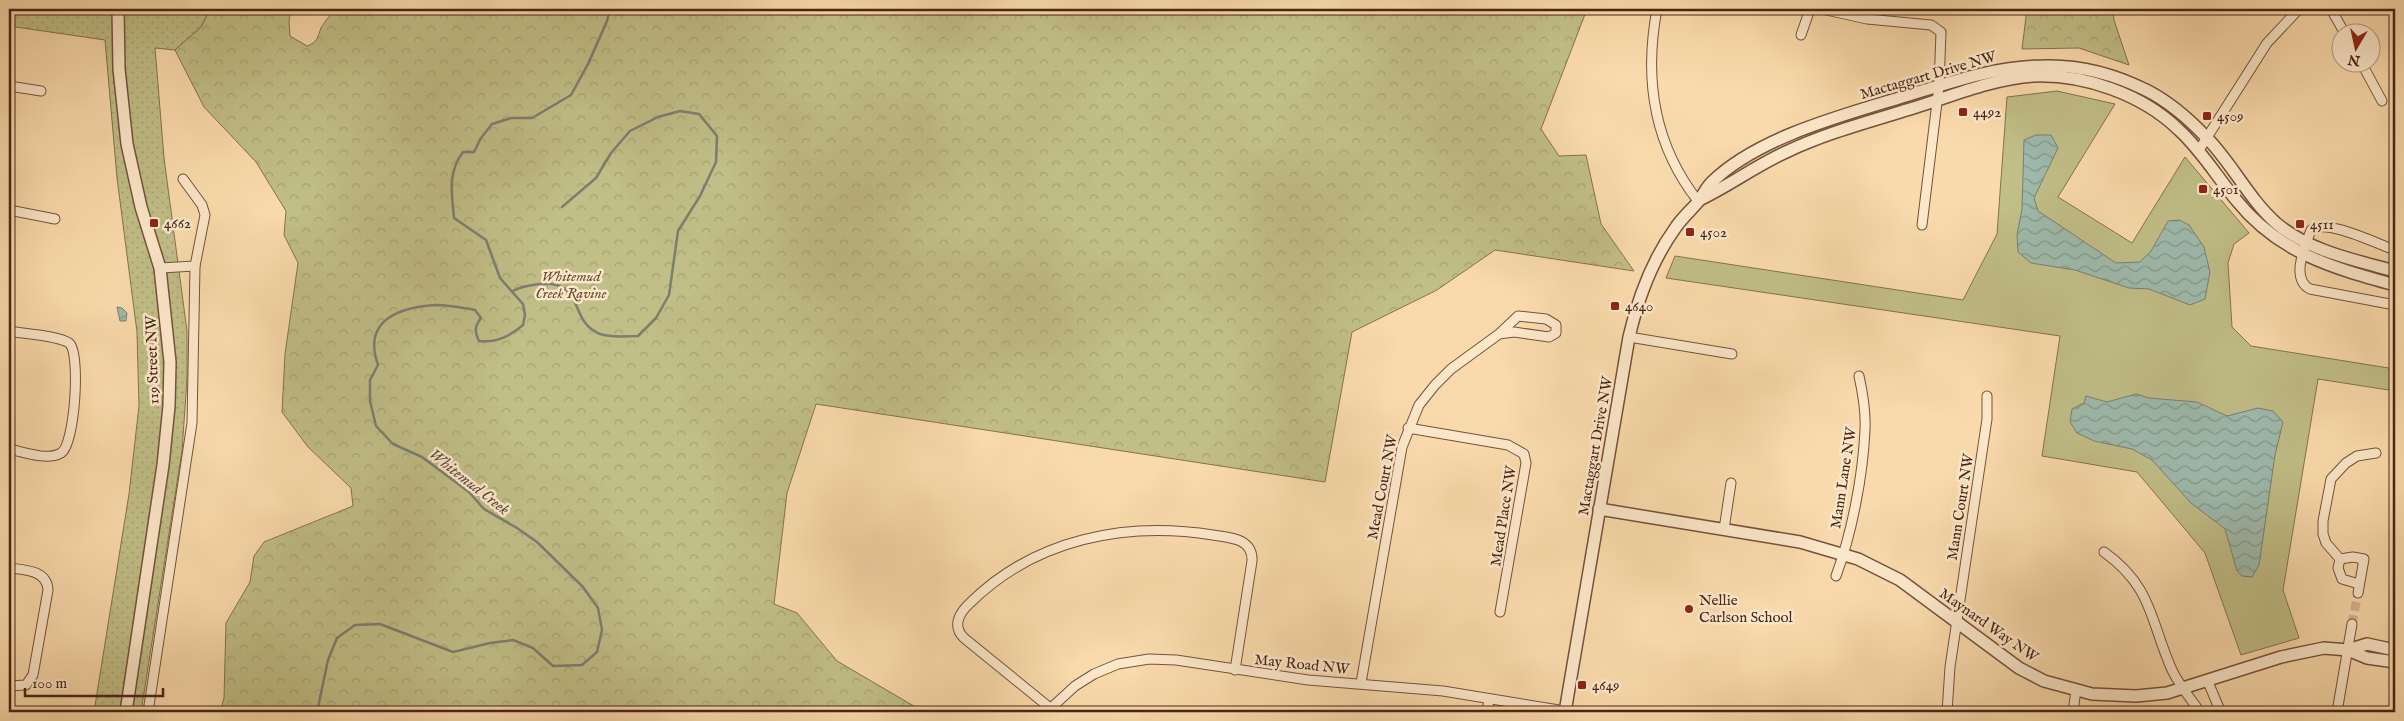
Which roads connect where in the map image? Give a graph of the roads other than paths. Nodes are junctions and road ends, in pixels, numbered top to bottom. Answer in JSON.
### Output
{"nodes":[{"id":1,"x":118,"y":9,"type":"edge"},
{"id":2,"x":1656,"y":9,"type":"edge"},
{"id":3,"x":1810,"y":9,"type":"edge"},
{"id":4,"x":1822,"y":9,"type":"edge"},
{"id":5,"x":2299,"y":9,"type":"edge"},
{"id":6,"x":2331,"y":9,"type":"edge"},
{"id":7,"x":2338,"y":22,"type":"edge"},
{"id":8,"x":1801,"y":35,"type":"dead end"},
{"id":9,"x":2366,"y":72,"type":"edge"},
{"id":10,"x":9,"y":86,"type":"edge"},
{"id":11,"x":1939,"y":86,"type":"junction"},
{"id":12,"x":40,"y":91,"type":"dead end"},
{"id":13,"x":1938,"y":100,"type":"junction"},
{"id":14,"x":2382,"y":101,"type":"dead end"},
{"id":15,"x":2207,"y":137,"type":"junction"},
{"id":16,"x":2199,"y":150,"type":"junction"},
{"id":17,"x":183,"y":179,"type":"dead end"},
{"id":18,"x":1698,"y":201,"type":"junction"},
{"id":19,"x":9,"y":210,"type":"edge"},
{"id":20,"x":55,"y":219,"type":"dead end"},
{"id":21,"x":1922,"y":225,"type":"dead end"},
{"id":22,"x":2306,"y":243,"type":"junction"},
{"id":23,"x":2395,"y":250,"type":"edge"},
{"id":24,"x":2304,"y":255,"type":"junction"},
{"id":25,"x":195,"y":266,"type":"junction"},
{"id":26,"x":160,"y":268,"type":"junction"},
{"id":27,"x":2395,"y":271,"type":"edge"},
{"id":28,"x":2395,"y":285,"type":"edge"},
{"id":29,"x":2395,"y":305,"type":"edge"},
{"id":30,"x":9,"y":331,"type":"edge"},
{"id":31,"x":1499,"y":334,"type":"junction"},
{"id":32,"x":1629,"y":337,"type":"junction"},
{"id":33,"x":1732,"y":354,"type":"dead end"},
{"id":34,"x":1859,"y":376,"type":"dead end"},
{"id":35,"x":1987,"y":396,"type":"dead end"},
{"id":36,"x":1408,"y":428,"type":"junction"},
{"id":37,"x":9,"y":449,"type":"edge"},
{"id":38,"x":2376,"y":452,"type":"dead end"},
{"id":39,"x":1731,"y":483,"type":"dead end"},
{"id":40,"x":1599,"y":509,"type":"junction"},
{"id":41,"x":1724,"y":530,"type":"junction"},
{"id":42,"x":2104,"y":552,"type":"dead end"},
{"id":43,"x":1844,"y":554,"type":"junction"},
{"id":44,"x":2340,"y":559,"type":"junction"},
{"id":45,"x":9,"y":568,"type":"edge"},
{"id":46,"x":1836,"y":576,"type":"dead end"},
{"id":47,"x":1500,"y":612,"type":"dead end"},
{"id":48,"x":1956,"y":623,"type":"junction"},
{"id":49,"x":2352,"y":624,"type":"tunnel mouth"},
{"id":50,"x":2348,"y":650,"type":"junction"},
{"id":51,"x":2395,"y":650,"type":"edge"},
{"id":52,"x":2395,"y":662,"type":"edge"},
{"id":53,"x":1235,"y":670,"type":"junction"},
{"id":54,"x":2208,"y":682,"type":"junction"},
{"id":55,"x":1361,"y":683,"type":"junction"},
{"id":56,"x":9,"y":686,"type":"edge"},
{"id":57,"x":2184,"y":689,"type":"junction"},
{"id":58,"x":2076,"y":690,"type":"junction"},
{"id":59,"x":1489,"y":698,"type":"junction"},
{"id":60,"x":1052,"y":710,"type":"edge"},
{"id":61,"x":126,"y":712,"type":"edge"},
{"id":62,"x":148,"y":712,"type":"edge"},
{"id":63,"x":1486,"y":712,"type":"edge"},
{"id":64,"x":1565,"y":712,"type":"edge"},
{"id":65,"x":1947,"y":712,"type":"edge"},
{"id":66,"x":2073,"y":712,"type":"edge"},
{"id":67,"x":2200,"y":712,"type":"edge"},
{"id":68,"x":2218,"y":712,"type":"edge"},
{"id":69,"x":2337,"y":712,"type":"edge"}],
"edges":[{"from":1,"to":26,"type":"street","name":"119 Street NW"},
{"from":2,"to":18,"type":"street"},
{"from":3,"to":8,"type":"street"},
{"from":4,"to":11,"type":"street"},
{"from":5,"to":15,"type":"street"},
{"from":6,"to":7,"type":"street"},
{"from":9,"to":14,"type":"street"},
{"from":10,"to":12,"type":"street"},
{"from":11,"to":13,"type":"street"},
{"from":11,"to":15,"type":"street","name":"Mactaggart Drive NW"},
{"from":11,"to":18,"type":"street","name":"Mactaggart Drive NW"},
{"from":13,"to":16,"type":"street","name":"Mactaggart Drive NW"},
{"from":13,"to":18,"type":"street","name":"Mactaggart Drive NW"},
{"from":13,"to":21,"type":"street"},
{"from":15,"to":16,"type":"street"},
{"from":15,"to":22,"type":"street","name":"Mactaggart Drive NW"},
{"from":16,"to":24,"type":"street","name":"Mactaggart Drive NW"},
{"from":17,"to":25,"type":"street"},
{"from":18,"to":32,"type":"street","name":"Mactaggart Drive NW"},
{"from":19,"to":20,"type":"street"},
{"from":22,"to":23,"type":"street"},
{"from":22,"to":24,"type":"street"},
{"from":22,"to":27,"type":"street","name":"Mactaggart Drive NW"},
{"from":24,"to":28,"type":"street","name":"Mactaggart Drive NW"},
{"from":24,"to":29,"type":"street"},
{"from":25,"to":26,"type":"street"},
{"from":25,"to":62,"type":"street"},
{"from":26,"to":61,"type":"street","name":"119 Street NW"},
{"from":30,"to":37,"type":"street"},
{"from":31,"to":31,"type":"street","name":"Mead Court NW"},
{"from":31,"to":36,"type":"street","name":"Mead Court NW"},
{"from":32,"to":33,"type":"street"},
{"from":32,"to":40,"type":"street","name":"Mactaggart Drive NW"},
{"from":34,"to":43,"type":"street","name":"Mann Lane NW"},
{"from":35,"to":48,"type":"street","name":"Mann Court NW"},
{"from":36,"to":47,"type":"street","name":"Mead Place NW"},
{"from":36,"to":55,"type":"street","name":"Mead Court NW"},
{"from":38,"to":44,"type":"street"},
{"from":39,"to":41,"type":"street"},
{"from":40,"to":41,"type":"street","name":"Maynard Way NW"},
{"from":40,"to":64,"type":"street","name":"Mactaggart Drive NW"},
{"from":41,"to":43,"type":"street","name":"Maynard Way NW"},
{"from":42,"to":57,"type":"street"},
{"from":43,"to":46,"type":"street"},
{"from":43,"to":48,"type":"street","name":"Maynard Way NW"},
{"from":44,"to":44,"type":"street"},
{"from":45,"to":56,"type":"street"},
{"from":48,"to":58,"type":"street","name":"Maynard Way NW"},
{"from":48,"to":65,"type":"street","name":"Mann Court NW"},
{"from":49,"to":50,"type":"street"},
{"from":50,"to":51,"type":"street","name":"Maynard Way NW"},
{"from":50,"to":52,"type":"street","name":"Maynard Way NW"},
{"from":50,"to":54,"type":"street","name":"Maynard Way NW"},
{"from":50,"to":69,"type":"street"},
{"from":53,"to":55,"type":"street","name":"May Road NW"},
{"from":53,"to":60,"type":"street","name":"May Road NW"},
{"from":53,"to":60,"type":"street"},
{"from":54,"to":57,"type":"street","name":"Maynard Way NW"},
{"from":54,"to":68,"type":"street"},
{"from":55,"to":59,"type":"street","name":"May Road NW"},
{"from":57,"to":58,"type":"street","name":"Maynard Way NW"},
{"from":57,"to":67,"type":"street"},
{"from":58,"to":66,"type":"street"},
{"from":59,"to":63,"type":"street"},
{"from":59,"to":64,"type":"street","name":"May Road NW"}]}
